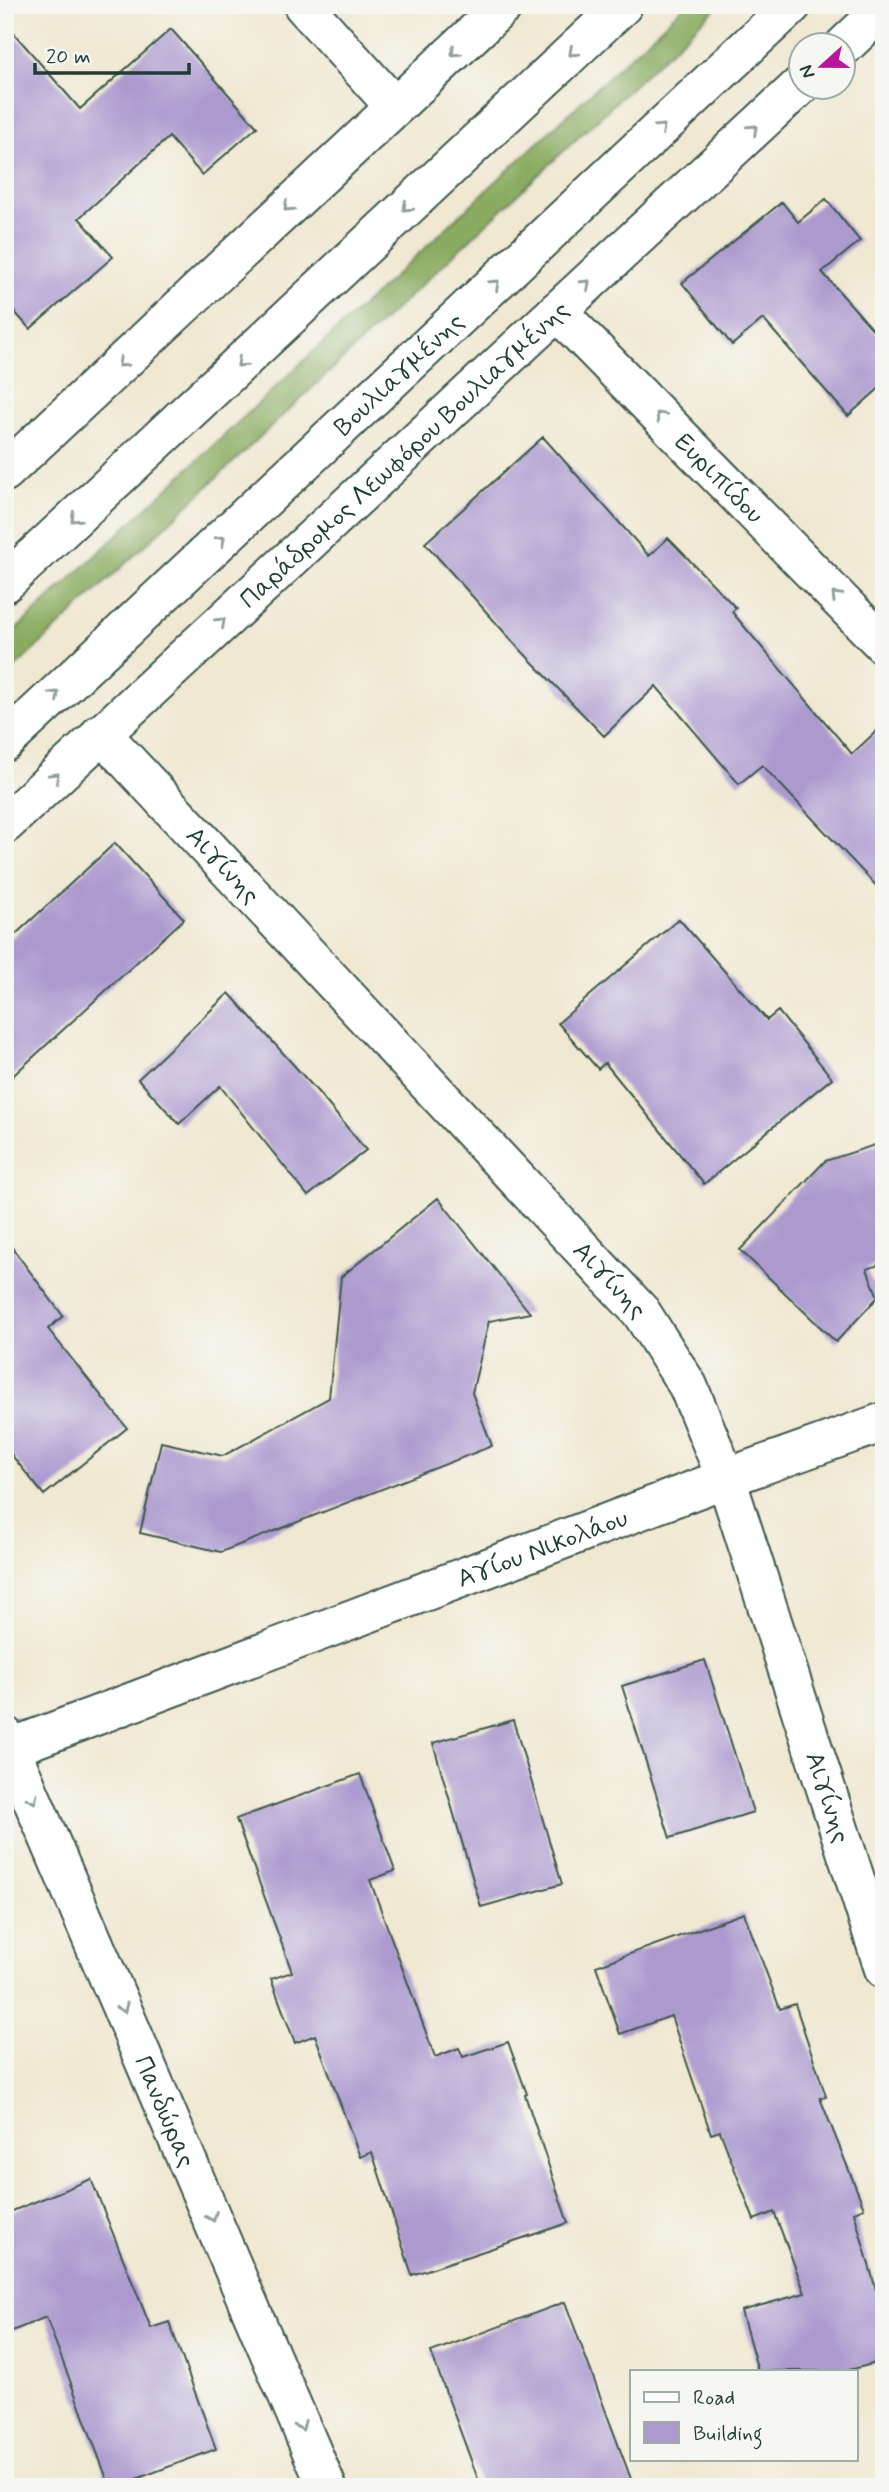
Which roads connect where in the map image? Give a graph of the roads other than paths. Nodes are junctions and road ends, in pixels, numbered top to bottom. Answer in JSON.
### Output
{"nodes":[{"id":1,"x":303,"y":5,"type":"edge"},
{"id":2,"x":504,"y":5,"type":"edge"},
{"id":3,"x":622,"y":5,"type":"edge"},
{"id":4,"x":792,"y":5,"type":"edge"},
{"id":5,"x":884,"y":8,"type":"edge"},
{"id":6,"x":858,"y":33,"type":"edge"},
{"id":7,"x":788,"y":97,"type":"edge"},
{"id":8,"x":396,"y":107,"type":"junction"},
{"id":9,"x":557,"y":311,"type":"junction"},
{"id":10,"x":5,"y":472,"type":"edge"},
{"id":11,"x":5,"y":583,"type":"edge"},
{"id":12,"x":884,"y":645,"type":"edge"},
{"id":13,"x":101,"y":733,"type":"junction"},
{"id":14,"x":5,"y":742,"type":"edge"},
{"id":15,"x":5,"y":824,"type":"edge"},
{"id":16,"x":884,"y":1422,"type":"edge"},
{"id":17,"x":726,"y":1478,"type":"junction"},
{"id":18,"x":7,"y":1745,"type":"edge"},
{"id":19,"x":884,"y":1969,"type":"edge"},
{"id":20,"x":327,"y":2487,"type":"edge"}],
"edges":[{"from":1,"to":8,"type":"street"},
{"from":2,"to":8,"type":"street","one_way":true},
{"from":3,"to":11,"type":"street","one_way":true},
{"from":14,"to":4,"type":"street","name":"Βουλιαγμένης","one_way":true},
{"from":5,"to":6,"type":"street"},
{"from":9,"to":7,"type":"street","name":"Παράδρομος Λεωφόρου Βουλιαγμένης","one_way":true},
{"from":8,"to":10,"type":"street","one_way":true},
{"from":12,"to":9,"type":"street","name":"Ευριπίδου","one_way":true},
{"from":13,"to":9,"type":"street","name":"Παράδρομος Λεωφόρου Βουλιαγμένης","one_way":true},
{"from":15,"to":13,"type":"street","name":"Παράδρομος Λεωφόρου Βουλιαγμένης","one_way":true},
{"from":13,"to":17,"type":"street","name":"Αιγίνης"},
{"from":16,"to":17,"type":"street","name":"Αγίου Νικολάου"},
{"from":17,"to":18,"type":"street","name":"Αγίου Νικολάου"},
{"from":17,"to":19,"type":"street","name":"Αιγίνης"},
{"from":18,"to":20,"type":"street","name":"Πανδώρας","one_way":true}]}
